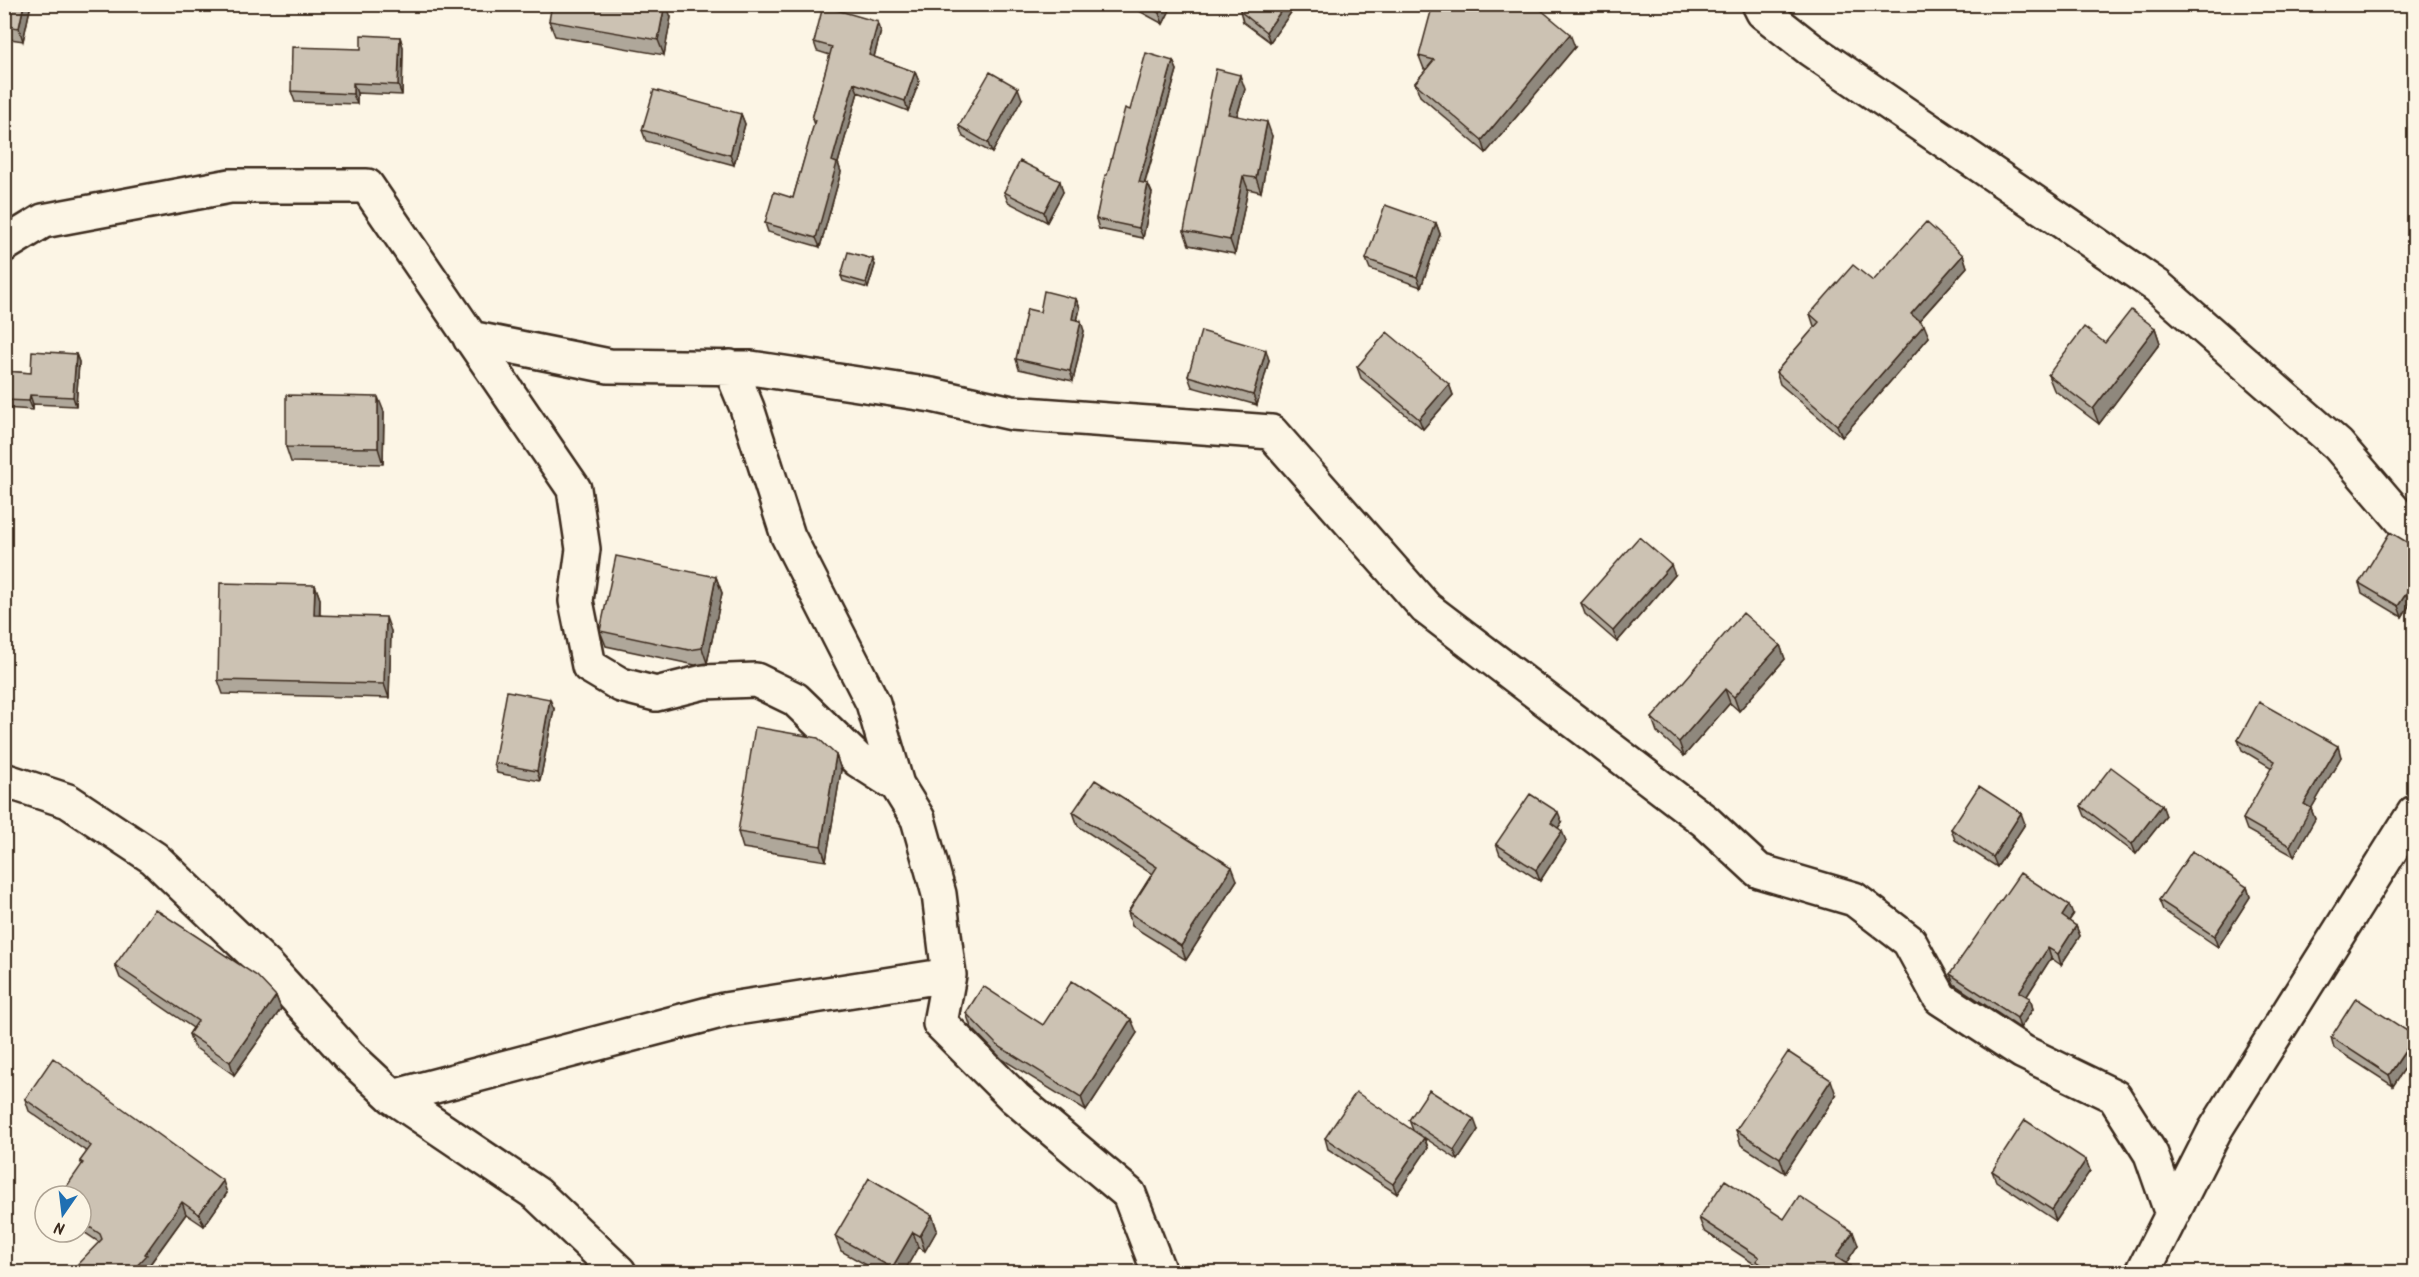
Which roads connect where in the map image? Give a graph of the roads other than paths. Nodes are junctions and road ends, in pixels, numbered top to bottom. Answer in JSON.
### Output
{"nodes":[{"id":1,"x":1759,"y":4,"type":"edge"},
{"id":2,"x":4,"y":215,"type":"edge"},
{"id":3,"x":43,"y":221,"type":"junction"},
{"id":4,"x":4,"y":245,"type":"edge"},
{"id":5,"x":470,"y":338,"type":"junction"},
{"id":6,"x":730,"y":368,"type":"junction"},
{"id":7,"x":2415,"y":534,"type":"edge"},
{"id":8,"x":4,"y":780,"type":"edge"},
{"id":9,"x":897,"y":785,"type":"junction"},
{"id":10,"x":2415,"y":813,"type":"edge"},
{"id":11,"x":949,"y":975,"type":"junction"},
{"id":12,"x":393,"y":1097,"type":"junction"},
{"id":13,"x":2172,"y":1214,"type":"junction"},
{"id":14,"x":620,"y":1272,"type":"edge"},
{"id":15,"x":1159,"y":1272,"type":"edge"},
{"id":16,"x":2143,"y":1272,"type":"edge"}],
"edges":[{"from":1,"to":7,"type":"street"},
{"from":2,"to":3,"type":"street"},
{"from":3,"to":4,"type":"street"},
{"from":3,"to":5,"type":"street"},
{"from":5,"to":6,"type":"street"},
{"from":5,"to":9,"type":"street"},
{"from":6,"to":9,"type":"street"},
{"from":6,"to":13,"type":"street"},
{"from":8,"to":12,"type":"street"},
{"from":9,"to":11,"type":"street"},
{"from":10,"to":13,"type":"street"},
{"from":11,"to":12,"type":"street"},
{"from":11,"to":15,"type":"street"},
{"from":12,"to":14,"type":"street"},
{"from":13,"to":16,"type":"street"}]}
